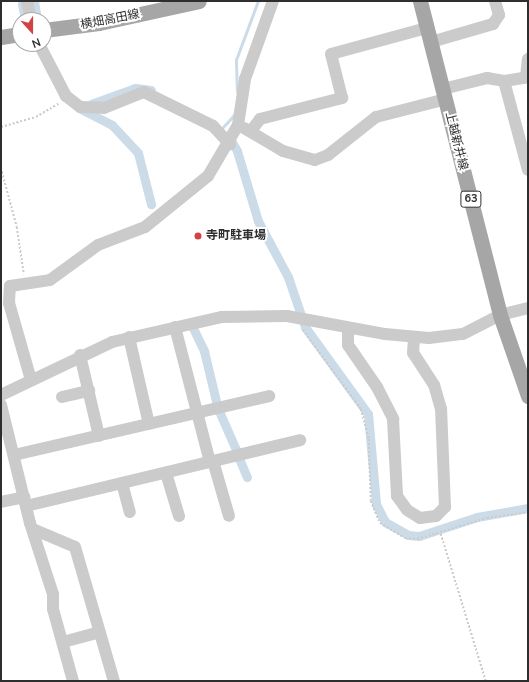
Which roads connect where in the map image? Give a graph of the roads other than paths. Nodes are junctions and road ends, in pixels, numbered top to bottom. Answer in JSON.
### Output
{"nodes":[{"id":1,"x":27,"y":1,"type":"edge"},
{"id":2,"x":199,"y":1,"type":"edge"},
{"id":3,"x":273,"y":1,"type":"edge"},
{"id":4,"x":420,"y":1,"type":"edge"},
{"id":5,"x":495,"y":1,"type":"edge"},
{"id":6,"x":29,"y":12,"type":"edge"},
{"id":7,"x":52,"y":29,"type":"edge"},
{"id":8,"x":12,"y":35,"type":"edge"},
{"id":9,"x":429,"y":35,"type":"junction"},
{"id":10,"x":1,"y":37,"type":"edge"},
{"id":11,"x":43,"y":52,"type":"edge"},
{"id":12,"x":528,"y":59,"type":"edge"},
{"id":13,"x":527,"y":77,"type":"edge"},
{"id":14,"x":504,"y":81,"type":"junction"},
{"id":15,"x":444,"y":94,"type":"junction"},
{"id":16,"x":238,"y":125,"type":"junction"},
{"id":17,"x":251,"y":131,"type":"junction"},
{"id":18,"x":230,"y":144,"type":"junction"},
{"id":19,"x":526,"y":148,"type":"edge"},
{"id":20,"x":528,"y":170,"type":"edge"},
{"id":21,"x":528,"y":308,"type":"edge"},
{"id":22,"x":500,"y":315,"type":"junction"},
{"id":23,"x":175,"y":327,"type":"junction"},
{"id":24,"x":348,"y":328,"type":"junction"},
{"id":25,"x":129,"y":337,"type":"junction"},
{"id":26,"x":414,"y":337,"type":"junction"},
{"id":27,"x":80,"y":355,"type":"junction"},
{"id":28,"x":32,"y":380,"type":"junction"},
{"id":29,"x":89,"y":392,"type":"junction"},
{"id":30,"x":1,"y":395,"type":"edge"},
{"id":31,"x":269,"y":396,"type":"dead end"},
{"id":32,"x":528,"y":396,"type":"edge"},
{"id":33,"x":62,"y":397,"type":"dead end"},
{"id":34,"x":1,"y":405,"type":"edge"},
{"id":35,"x":199,"y":414,"type":"junction"},
{"id":36,"x":149,"y":424,"type":"junction"},
{"id":37,"x":99,"y":436,"type":"junction"},
{"id":38,"x":300,"y":440,"type":"dead end"},
{"id":39,"x":14,"y":455,"type":"junction"},
{"id":40,"x":211,"y":461,"type":"junction"},
{"id":41,"x":166,"y":473,"type":"junction"},
{"id":42,"x":122,"y":483,"type":"junction"},
{"id":43,"x":25,"y":501,"type":"junction"},
{"id":44,"x":1,"y":502,"type":"edge"},
{"id":45,"x":130,"y":512,"type":"dead end"},
{"id":46,"x":179,"y":516,"type":"dead end"},
{"id":47,"x":229,"y":516,"type":"dead end"},
{"id":48,"x":35,"y":530,"type":"junction"},
{"id":49,"x":100,"y":632,"type":"junction"},
{"id":50,"x":63,"y":642,"type":"junction"},
{"id":51,"x":73,"y":681,"type":"edge"},
{"id":52,"x":114,"y":681,"type":"edge"}],
"edges":[{"from":1,"to":6,"type":"street"},
{"from":2,"to":7,"type":"main road","name":"横畑高田線"},
{"from":3,"to":16,"type":"street"},
{"from":4,"to":9,"type":"main road","name":"上越新井線","number":"63"},
{"from":5,"to":9,"type":"street"},
{"from":8,"to":10,"type":"main road"},
{"from":9,"to":15,"type":"main road","name":"上越新井線","number":"63"},
{"from":9,"to":17,"type":"street"},
{"from":11,"to":18,"type":"street"},
{"from":12,"to":13,"type":"street"},
{"from":13,"to":14,"type":"street"},
{"from":14,"to":15,"type":"street"},
{"from":14,"to":19,"type":"street"},
{"from":15,"to":17,"type":"street"},
{"from":15,"to":22,"type":"main road","name":"上越新井線","number":"63"},
{"from":16,"to":17,"type":"street"},
{"from":16,"to":18,"type":"street"},
{"from":18,"to":28,"type":"street"},
{"from":19,"to":20,"type":"street"},
{"from":21,"to":22,"type":"street"},
{"from":22,"to":26,"type":"street"},
{"from":22,"to":32,"type":"main road","name":"上越新井線","number":"63"},
{"from":23,"to":24,"type":"street"},
{"from":23,"to":25,"type":"street"},
{"from":23,"to":35,"type":"street"},
{"from":24,"to":26,"type":"street"},
{"from":24,"to":26,"type":"street"},
{"from":25,"to":27,"type":"street"},
{"from":25,"to":36,"type":"street"},
{"from":27,"to":28,"type":"street"},
{"from":27,"to":29,"type":"street"},
{"from":28,"to":30,"type":"street"},
{"from":29,"to":33,"type":"street"},
{"from":29,"to":37,"type":"street"},
{"from":31,"to":35,"type":"street"},
{"from":34,"to":39,"type":"street"},
{"from":35,"to":36,"type":"street"},
{"from":35,"to":40,"type":"street"},
{"from":36,"to":37,"type":"street"},
{"from":37,"to":39,"type":"street"},
{"from":38,"to":40,"type":"street"},
{"from":39,"to":43,"type":"street"},
{"from":40,"to":41,"type":"street"},
{"from":40,"to":47,"type":"street"},
{"from":41,"to":42,"type":"street"},
{"from":41,"to":46,"type":"street"},
{"from":42,"to":43,"type":"street"},
{"from":42,"to":45,"type":"street"},
{"from":43,"to":44,"type":"street"},
{"from":43,"to":48,"type":"street"},
{"from":48,"to":49,"type":"street"},
{"from":48,"to":50,"type":"street"},
{"from":49,"to":50,"type":"street"},
{"from":49,"to":52,"type":"street"},
{"from":50,"to":51,"type":"street"}]}
